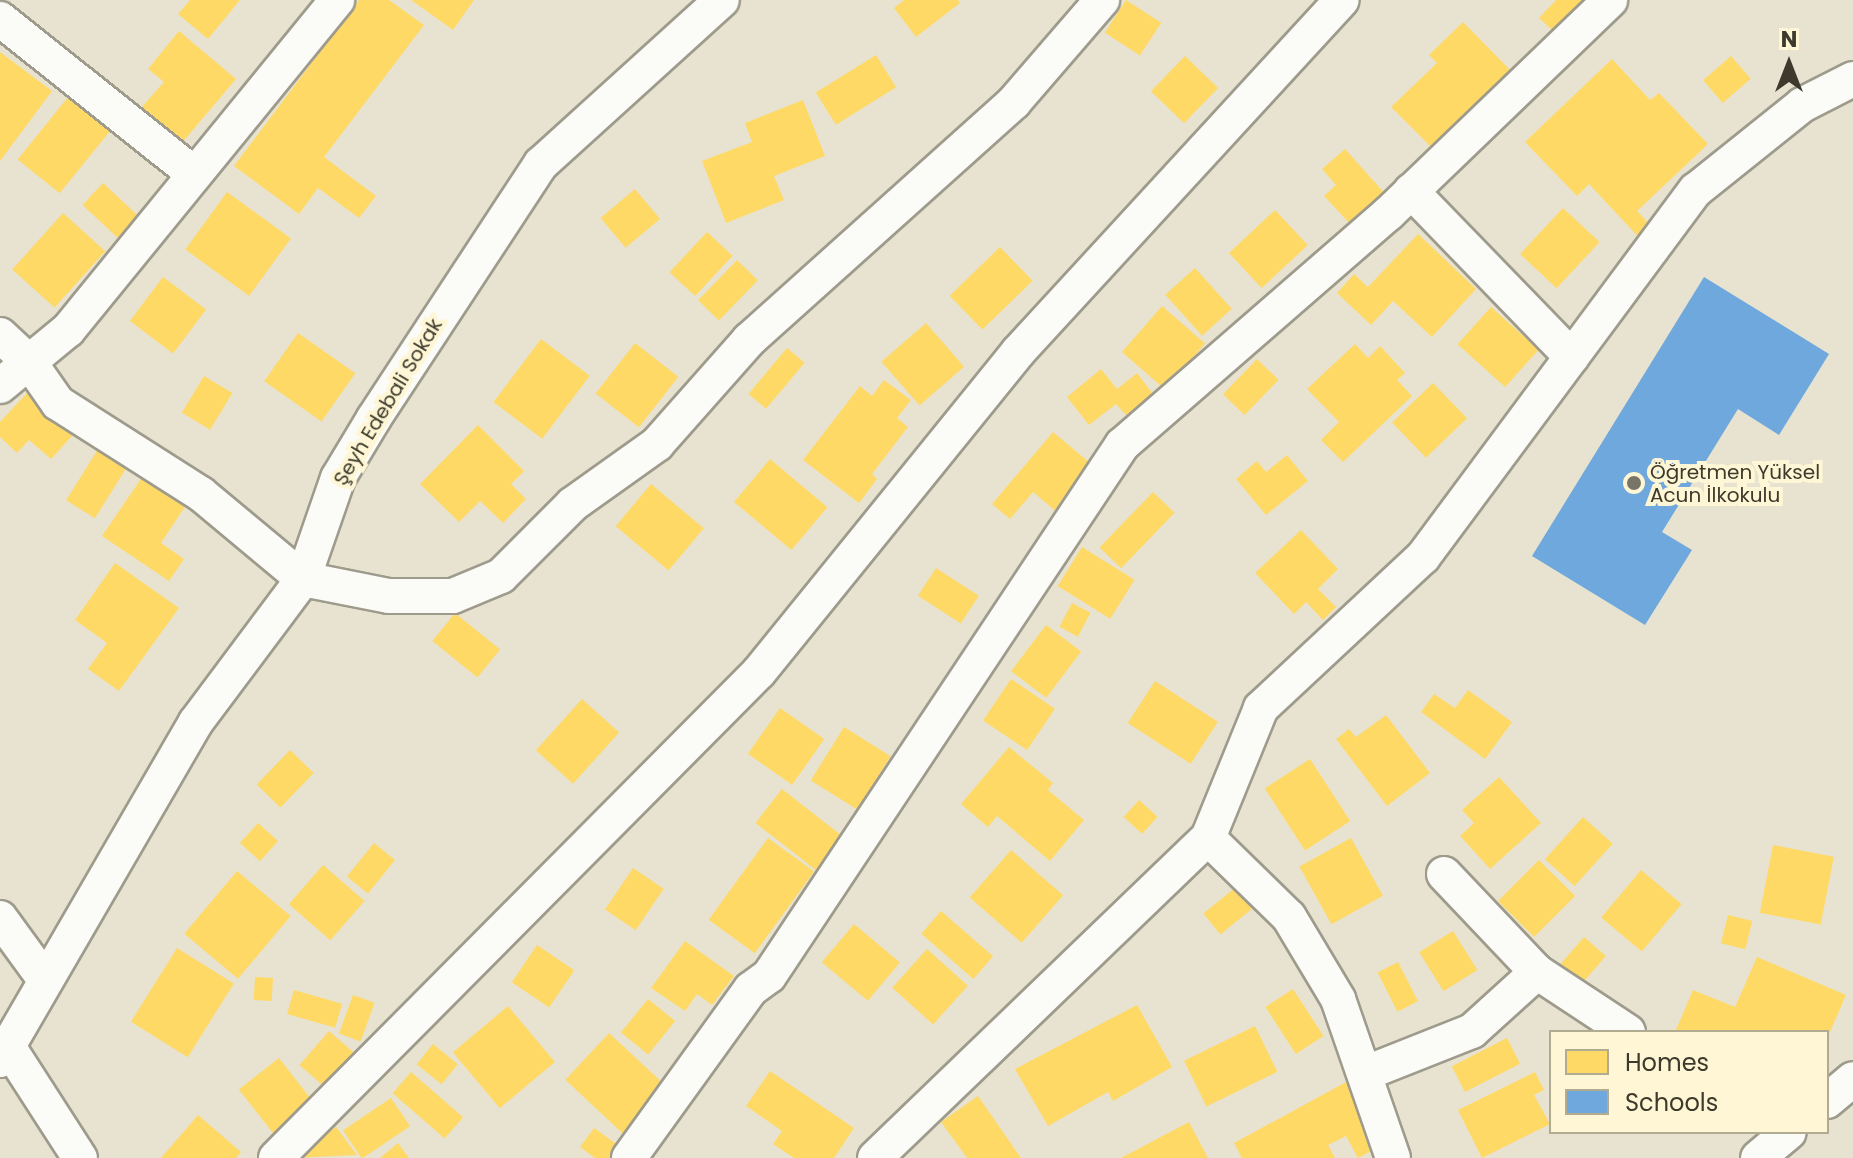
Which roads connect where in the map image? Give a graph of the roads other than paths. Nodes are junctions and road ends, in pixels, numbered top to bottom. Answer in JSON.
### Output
{"nodes":[{"id":1,"x":337,"y":0,"type":"edge"},
{"id":2,"x":722,"y":0,"type":"edge"},
{"id":3,"x":1102,"y":0,"type":"edge"},
{"id":4,"x":1342,"y":0,"type":"edge"},
{"id":5,"x":1610,"y":0,"type":"edge"},
{"id":6,"x":0,"y":19,"type":"edge"},
{"id":7,"x":1853,"y":79,"type":"edge"},
{"id":8,"x":194,"y":174,"type":"junction"},
{"id":9,"x":1411,"y":191,"type":"junction"},
{"id":10,"x":0,"y":335,"type":"edge"},
{"id":11,"x":1572,"y":357,"type":"junction"},
{"id":12,"x":30,"y":363,"type":"junction"},
{"id":13,"x":0,"y":386,"type":"edge"},
{"id":14,"x":303,"y":579,"type":"junction"},
{"id":15,"x":1208,"y":838,"type":"junction"},
{"id":16,"x":1444,"y":874,"type":"dead end"},
{"id":17,"x":0,"y":918,"type":"edge"},
{"id":18,"x":1537,"y":972,"type":"junction"},
{"id":19,"x":43,"y":977,"type":"junction"},
{"id":20,"x":1625,"y":1030,"type":"edge"},
{"id":21,"x":5,"y":1054,"type":"edge"},
{"id":22,"x":1366,"y":1073,"type":"junction"},
{"id":23,"x":1853,"y":1079,"type":"edge"},
{"id":24,"x":1829,"y":1099,"type":"edge"},
{"id":25,"x":80,"y":1158,"type":"edge"},
{"id":26,"x":276,"y":1158,"type":"edge"},
{"id":27,"x":629,"y":1158,"type":"edge"},
{"id":28,"x":875,"y":1158,"type":"edge"},
{"id":29,"x":1393,"y":1158,"type":"edge"}],
"edges":[{"from":1,"to":8,"type":"street"},
{"from":2,"to":14,"type":"street","name":"Şeyh Edebali Sokak"},
{"from":3,"to":14,"type":"street"},
{"from":4,"to":26,"type":"street"},
{"from":5,"to":9,"type":"street"},
{"from":6,"to":8,"type":"street"},
{"from":7,"to":11,"type":"street"},
{"from":8,"to":12,"type":"street"},
{"from":9,"to":11,"type":"street"},
{"from":9,"to":27,"type":"street"},
{"from":10,"to":12,"type":"street"},
{"from":11,"to":15,"type":"street"},
{"from":12,"to":13,"type":"street"},
{"from":12,"to":14,"type":"street"},
{"from":14,"to":19,"type":"street","name":"Şeyh Edebali Sokak"},
{"from":15,"to":22,"type":"street"},
{"from":15,"to":28,"type":"street"},
{"from":16,"to":18,"type":"street"},
{"from":17,"to":19,"type":"street"},
{"from":18,"to":20,"type":"street"},
{"from":18,"to":22,"type":"street"},
{"from":19,"to":21,"type":"street","name":"Şeyh Edebali Sokak"},
{"from":21,"to":25,"type":"street"},
{"from":22,"to":29,"type":"street"},
{"from":23,"to":24,"type":"street"}]}
